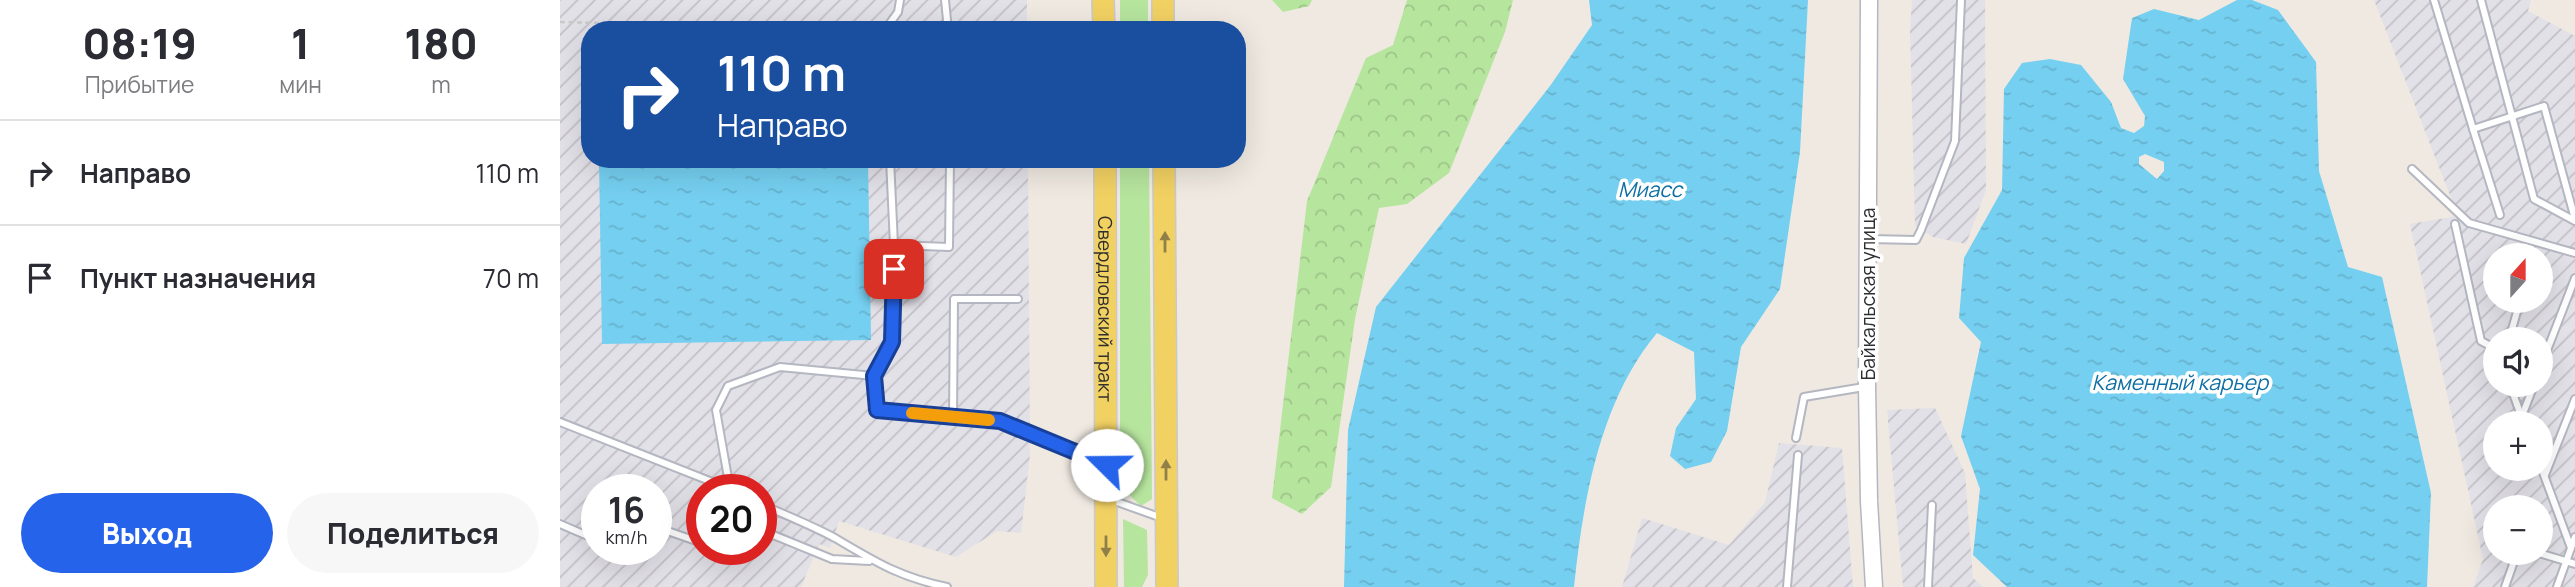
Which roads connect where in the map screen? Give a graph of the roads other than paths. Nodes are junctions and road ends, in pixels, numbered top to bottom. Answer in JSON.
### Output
{"nodes":[{"id":1,"x":900,"y":0,"type":"edge"},
{"id":2,"x":945,"y":0,"type":"edge"},
{"id":3,"x":1103,"y":0,"type":"edge"},
{"id":4,"x":1163,"y":0,"type":"edge"},
{"id":5,"x":1869,"y":0,"type":"edge"},
{"id":6,"x":1961,"y":0,"type":"edge"},
{"id":7,"x":2434,"y":0,"type":"edge"},
{"id":8,"x":2482,"y":0,"type":"edge"},
{"id":9,"x":890,"y":21,"type":"edge"},
{"id":10,"x":947,"y":21,"type":"edge"},
{"id":11,"x":1104,"y":21,"type":"edge"},
{"id":12,"x":1163,"y":21,"type":"edge"},
{"id":13,"x":2514,"y":116,"type":"junction"},
{"id":14,"x":2473,"y":129,"type":"junction"},
{"id":15,"x":890,"y":168,"type":"edge"},
{"id":16,"x":950,"y":168,"type":"edge"},
{"id":17,"x":1105,"y":168,"type":"edge"},
{"id":18,"x":1164,"y":168,"type":"edge"},
{"id":19,"x":2412,"y":169,"type":"dead end"},
{"id":20,"x":2500,"y":215,"type":"dead end"},
{"id":21,"x":2575,"y":220,"type":"edge"},
{"id":22,"x":2455,"y":224,"type":"dead end"},
{"id":23,"x":1869,"y":239,"type":"junction"},
{"id":24,"x":894,"y":245,"type":"junction"},
{"id":25,"x":2575,"y":252,"type":"edge"},
{"id":26,"x":2575,"y":278,"type":"edge"},
{"id":27,"x":1018,"y":299,"type":"dead end"},
{"id":28,"x":2553,"y":335,"type":"edge"},
{"id":29,"x":2483,"y":342,"type":"edge"},
{"id":30,"x":874,"y":376,"type":"junction"},
{"id":31,"x":1867,"y":386,"type":"junction"},
{"id":32,"x":2575,"y":399,"type":"edge"},
{"id":33,"x":953,"y":417,"type":"junction"},
{"id":34,"x":560,"y":422,"type":"edge"},
{"id":35,"x":1796,"y":438,"type":"dead end"},
{"id":36,"x":1798,"y":455,"type":"dead end"},
{"id":37,"x":2553,"y":455,"type":"edge"},
{"id":38,"x":1107,"y":465,"type":"junction"},
{"id":39,"x":693,"y":474,"type":"edge"},
{"id":40,"x":728,"y":474,"type":"edge"},
{"id":41,"x":2547,"y":481,"type":"edge"},
{"id":42,"x":1107,"y":498,"type":"junction"},
{"id":43,"x":1932,"y":505,"type":"dead end"},
{"id":44,"x":777,"y":511,"type":"edge"},
{"id":45,"x":1167,"y":520,"type":"junction"},
{"id":46,"x":560,"y":524,"type":"edge"},
{"id":47,"x":581,"y":533,"type":"edge"},
{"id":48,"x":777,"y":537,"type":"edge"},
{"id":49,"x":2575,"y":537,"type":"edge"},
{"id":50,"x":2571,"y":548,"type":"junction"},
{"id":51,"x":2553,"y":557,"type":"edge"},
{"id":52,"x":2567,"y":561,"type":"junction"},
{"id":53,"x":871,"y":562,"type":"junction"},
{"id":54,"x":2575,"y":564,"type":"edge"},
{"id":55,"x":2513,"y":565,"type":"edge"},
{"id":56,"x":918,"y":584,"type":"edge"},
{"id":57,"x":947,"y":587,"type":"edge"},
{"id":58,"x":1106,"y":587,"type":"edge"},
{"id":59,"x":1167,"y":587,"type":"edge"},
{"id":60,"x":1787,"y":587,"type":"edge"},
{"id":61,"x":1874,"y":587,"type":"edge"},
{"id":62,"x":1928,"y":587,"type":"edge"},
{"id":63,"x":2505,"y":587,"type":"edge"},
{"id":64,"x":2557,"y":587,"type":"edge"}],
"edges":[{"from":1,"to":9,"type":"lane"},
{"from":2,"to":10,"type":"lane"},
{"from":3,"to":11,"type":"main road"},
{"from":4,"to":12,"type":"main road"},
{"from":5,"to":23,"type":"street","name":"Байкальская улица"},
{"from":6,"to":23,"type":"lane"},
{"from":7,"to":14,"type":"lane"},
{"from":8,"to":13,"type":"lane"},
{"from":13,"to":14,"type":"lane"},
{"from":13,"to":21,"type":"lane"},
{"from":13,"to":21,"type":"lane"},
{"from":14,"to":20,"type":"lane"},
{"from":15,"to":24,"type":"lane"},
{"from":16,"to":24,"type":"lane"},
{"from":17,"to":38,"type":"main road","name":"Свердловский тракт"},
{"from":45,"to":18,"type":"main road","one_way":true},
{"from":19,"to":25,"type":"lane"},
{"from":22,"to":29,"type":"lane"},
{"from":23,"to":31,"type":"street","name":"Байкальская улица"},
{"from":24,"to":30,"type":"lane"},
{"from":26,"to":28,"type":"lane"},
{"from":27,"to":33,"type":"lane"},
{"from":30,"to":33,"type":"lane"},
{"from":30,"to":40,"type":"lane"},
{"from":31,"to":35,"type":"lane"},
{"from":31,"to":61,"type":"street","name":"Байкальская улица"},
{"from":32,"to":37,"type":"lane"},
{"from":33,"to":38,"type":"lane"},
{"from":34,"to":39,"type":"lane"},
{"from":36,"to":60,"type":"lane"},
{"from":38,"to":42,"type":"main road","name":"Свердловский тракт"},
{"from":41,"to":50,"type":"lane"},
{"from":42,"to":45,"type":"lane"},
{"from":42,"to":58,"type":"main road","name":"Свердловский тракт","one_way":true},
{"from":43,"to":62,"type":"lane"},
{"from":44,"to":53,"type":"lane"},
{"from":45,"to":59,"type":"main road"},
{"from":46,"to":47,"type":"lane"},
{"from":48,"to":53,"type":"lane"},
{"from":49,"to":50,"type":"lane"},
{"from":50,"to":52,"type":"lane"},
{"from":51,"to":52,"type":"lane"},
{"from":52,"to":54,"type":"lane"},
{"from":52,"to":64,"type":"lane"},
{"from":53,"to":56,"type":"lane"},
{"from":55,"to":63,"type":"lane"},
{"from":56,"to":57,"type":"lane"}]}
